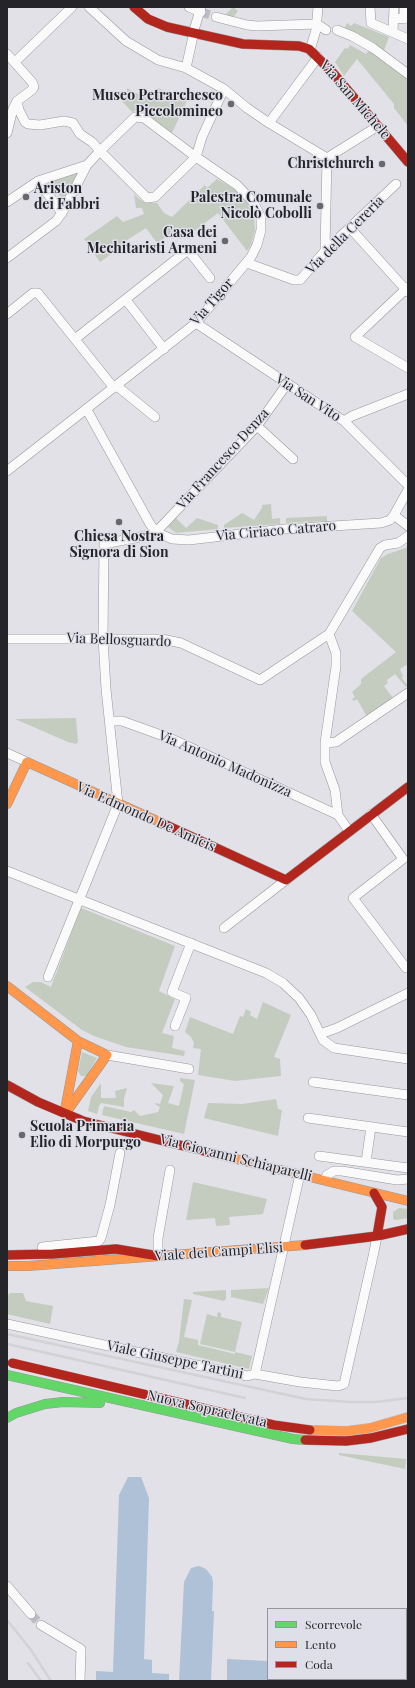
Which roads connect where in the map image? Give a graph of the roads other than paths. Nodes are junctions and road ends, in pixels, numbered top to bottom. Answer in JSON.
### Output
{"nodes":[{"id":1,"x":72,"y":7,"type":"edge"},
{"id":2,"x":89,"y":7,"type":"edge"},
{"id":3,"x":134,"y":7,"type":"edge"},
{"id":4,"x":189,"y":7,"type":"edge"},
{"id":5,"x":318,"y":7,"type":"edge"},
{"id":6,"x":370,"y":7,"type":"edge"},
{"id":7,"x":394,"y":7,"type":"edge"},
{"id":8,"x":404,"y":7,"type":"edge"},
{"id":9,"x":200,"y":10,"type":"edge"},
{"id":10,"x":216,"y":17,"type":"tunnel mouth"},
{"id":11,"x":394,"y":18,"type":"junction"},
{"id":12,"x":317,"y":24,"type":"junction"},
{"id":13,"x":326,"y":30,"type":"dead end"},
{"id":14,"x":337,"y":30,"type":"dead end"},
{"id":15,"x":194,"y":31,"type":"junction"},
{"id":16,"x":393,"y":32,"type":"junction"},
{"id":17,"x":408,"y":39,"type":"edge"},
{"id":18,"x":311,"y":47,"type":"dead end"},
{"id":19,"x":7,"y":54,"type":"edge"},
{"id":20,"x":318,"y":57,"type":"junction"},
{"id":21,"x":12,"y":63,"type":"edge"},
{"id":22,"x":186,"y":68,"type":"junction"},
{"id":23,"x":408,"y":74,"type":"edge"},
{"id":24,"x":224,"y":89,"type":"junction"},
{"id":25,"x":17,"y":101,"type":"junction"},
{"id":26,"x":269,"y":123,"type":"junction"},
{"id":27,"x":378,"y":126,"type":"junction"},
{"id":28,"x":7,"y":133,"type":"edge"},
{"id":29,"x":100,"y":151,"type":"junction"},
{"id":30,"x":196,"y":157,"type":"junction"},
{"id":31,"x":327,"y":158,"type":"junction"},
{"id":32,"x":408,"y":162,"type":"edge"},
{"id":33,"x":87,"y":165,"type":"junction"},
{"id":34,"x":38,"y":181,"type":"junction"},
{"id":35,"x":396,"y":184,"type":"dead end"},
{"id":36,"x":7,"y":202,"type":"edge"},
{"id":37,"x":62,"y":212,"type":"junction"},
{"id":38,"x":350,"y":228,"type":"junction"},
{"id":39,"x":325,"y":251,"type":"junction"},
{"id":40,"x":8,"y":256,"type":"edge"},
{"id":41,"x":247,"y":263,"type":"junction"},
{"id":42,"x":210,"y":278,"type":"dead end"},
{"id":43,"x":407,"y":289,"type":"edge"},
{"id":44,"x":126,"y":300,"type":"junction"},
{"id":45,"x":7,"y":314,"type":"edge"},
{"id":46,"x":196,"y":323,"type":"junction"},
{"id":47,"x":75,"y":339,"type":"junction"},
{"id":48,"x":164,"y":349,"type":"junction"},
{"id":49,"x":408,"y":368,"type":"edge"},
{"id":50,"x":287,"y":384,"type":"junction"},
{"id":51,"x":116,"y":387,"type":"junction"},
{"id":52,"x":408,"y":394,"type":"edge"},
{"id":53,"x":87,"y":410,"type":"junction"},
{"id":54,"x":155,"y":417,"type":"dead end"},
{"id":55,"x":344,"y":421,"type":"junction"},
{"id":56,"x":257,"y":426,"type":"junction"},
{"id":57,"x":292,"y":459,"type":"dead end"},
{"id":58,"x":7,"y":471,"type":"edge"},
{"id":59,"x":408,"y":485,"type":"edge"},
{"id":60,"x":408,"y":490,"type":"edge"},
{"id":61,"x":394,"y":515,"type":"junction"},
{"id":62,"x":408,"y":526,"type":"edge"},
{"id":63,"x":156,"y":532,"type":"junction"},
{"id":64,"x":408,"y":536,"type":"edge"},
{"id":65,"x":329,"y":634,"type":"junction"},
{"id":66,"x":7,"y":639,"type":"edge"},
{"id":67,"x":103,"y":639,"type":"junction"},
{"id":68,"x":408,"y":693,"type":"edge"},
{"id":69,"x":110,"y":721,"type":"junction"},
{"id":70,"x":325,"y":743,"type":"junction"},
{"id":71,"x":7,"y":753,"type":"edge"},
{"id":72,"x":27,"y":762,"type":"junction"},
{"id":73,"x":408,"y":787,"type":"edge"},
{"id":74,"x":7,"y":804,"type":"edge"},
{"id":75,"x":118,"y":804,"type":"junction"},
{"id":76,"x":371,"y":814,"type":"junction"},
{"id":77,"x":338,"y":815,"type":"junction"},
{"id":78,"x":349,"y":831,"type":"junction"},
{"id":79,"x":7,"y":871,"type":"edge"},
{"id":80,"x":286,"y":880,"type":"junction"},
{"id":81,"x":78,"y":900,"type":"junction"},
{"id":82,"x":224,"y":928,"type":"dead end"},
{"id":83,"x":191,"y":944,"type":"junction"},
{"id":84,"x":406,"y":968,"type":"dead end"},
{"id":85,"x":48,"y":977,"type":"dead end"},
{"id":86,"x":7,"y":986,"type":"edge"},
{"id":87,"x":408,"y":993,"type":"edge"},
{"id":88,"x":175,"y":1026,"type":"dead end"},
{"id":89,"x":320,"y":1034,"type":"junction"},
{"id":90,"x":78,"y":1041,"type":"junction"},
{"id":91,"x":107,"y":1055,"type":"junction"},
{"id":92,"x":408,"y":1059,"type":"edge"},
{"id":93,"x":190,"y":1069,"type":"dead end"},
{"id":94,"x":71,"y":1077,"type":"junction"},
{"id":95,"x":313,"y":1082,"type":"dead end"},
{"id":96,"x":87,"y":1083,"type":"junction"},
{"id":97,"x":7,"y":1085,"type":"edge"},
{"id":98,"x":408,"y":1095,"type":"edge"},
{"id":99,"x":65,"y":1114,"type":"junction"},
{"id":100,"x":308,"y":1118,"type":"dead end"},
{"id":101,"x":371,"y":1127,"type":"junction"},
{"id":102,"x":408,"y":1132,"type":"edge"},
{"id":103,"x":120,"y":1153,"type":"dead end"},
{"id":104,"x":319,"y":1156,"type":"dead end"},
{"id":105,"x":366,"y":1162,"type":"junction"},
{"id":106,"x":408,"y":1168,"type":"edge"},
{"id":107,"x":170,"y":1170,"type":"dead end"},
{"id":108,"x":300,"y":1174,"type":"junction"},
{"id":109,"x":408,"y":1179,"type":"edge"},
{"id":110,"x":325,"y":1180,"type":"junction"},
{"id":111,"x":374,"y":1193,"type":"junction"},
{"id":112,"x":408,"y":1201,"type":"edge"},
{"id":113,"x":408,"y":1230,"type":"edge"},
{"id":114,"x":377,"y":1236,"type":"junction"},
{"id":115,"x":284,"y":1247,"type":"junction"},
{"id":116,"x":7,"y":1250,"type":"edge"},
{"id":117,"x":7,"y":1255,"type":"edge"},
{"id":118,"x":158,"y":1256,"type":"junction"},
{"id":119,"x":7,"y":1266,"type":"edge"},
{"id":120,"x":28,"y":1266,"type":"junction"},
{"id":121,"x":7,"y":1270,"type":"edge"},
{"id":122,"x":7,"y":1324,"type":"edge"},
{"id":123,"x":10,"y":1362,"type":"edge"},
{"id":124,"x":255,"y":1374,"type":"junction"},
{"id":125,"x":7,"y":1375,"type":"edge"},
{"id":126,"x":7,"y":1418,"type":"edge"},
{"id":127,"x":408,"y":1418,"type":"edge"},
{"id":128,"x":205,"y":1419,"type":"junction"},
{"id":129,"x":408,"y":1429,"type":"edge"},
{"id":130,"x":7,"y":1586,"type":"edge"},
{"id":131,"x":31,"y":1614,"type":"tunnel mouth"},
{"id":132,"x":41,"y":1625,"type":"tunnel mouth"},
{"id":133,"x":80,"y":1681,"type":"edge"}],
"edges":[{"from":1,"to":21,"type":"street"},
{"from":2,"to":22,"type":"street"},
{"from":3,"to":15,"type":"main road","name":"Via San Michele"},
{"from":4,"to":9,"type":"street"},
{"from":5,"to":12,"type":"street"},
{"from":6,"to":16,"type":"street"},
{"from":7,"to":11,"type":"street"},
{"from":8,"to":11,"type":"street"},
{"from":9,"to":15,"type":"street"},
{"from":10,"to":12,"type":"street"},
{"from":11,"to":16,"type":"street"},
{"from":12,"to":13,"type":"street"},
{"from":12,"to":18,"type":"street"},
{"from":14,"to":23,"type":"street"},
{"from":15,"to":20,"type":"main road","name":"Via San Michele"},
{"from":15,"to":22,"type":"street"},
{"from":16,"to":17,"type":"street"},
{"from":19,"to":21,"type":"street"},
{"from":20,"to":26,"type":"street"},
{"from":20,"to":27,"type":"main road","name":"Via San Michele"},
{"from":21,"to":25,"type":"street"},
{"from":22,"to":24,"type":"street"},
{"from":24,"to":26,"type":"street"},
{"from":24,"to":30,"type":"street"},
{"from":25,"to":28,"type":"street"},
{"from":25,"to":29,"type":"street"},
{"from":26,"to":31,"type":"street"},
{"from":27,"to":31,"type":"street"},
{"from":27,"to":32,"type":"main road","name":"Via San Michele"},
{"from":29,"to":30,"type":"street","name":"Via Tigor"},
{"from":29,"to":30,"type":"street"},
{"from":29,"to":33,"type":"street"},
{"from":30,"to":41,"type":"street","name":"Via Tigor"},
{"from":31,"to":39,"type":"street"},
{"from":33,"to":34,"type":"street"},
{"from":33,"to":37,"type":"street"},
{"from":34,"to":36,"type":"street"},
{"from":34,"to":37,"type":"street"},
{"from":35,"to":38,"type":"street","name":"Via della Cereria"},
{"from":37,"to":40,"type":"street"},
{"from":38,"to":39,"type":"street","name":"Via della Cereria"},
{"from":38,"to":43,"type":"street"},
{"from":39,"to":41,"type":"street","name":"Via della Cereria"},
{"from":41,"to":46,"type":"street","name":"Via Tigor"},
{"from":42,"to":44,"type":"street"},
{"from":43,"to":49,"type":"street"},
{"from":44,"to":47,"type":"street"},
{"from":44,"to":48,"type":"street"},
{"from":45,"to":47,"type":"street"},
{"from":46,"to":48,"type":"street","name":"Via Tigor"},
{"from":46,"to":50,"type":"street","name":"Via San Vito"},
{"from":47,"to":51,"type":"street"},
{"from":48,"to":51,"type":"street","name":"Via Tigor"},
{"from":50,"to":55,"type":"street","name":"Via San Vito"},
{"from":50,"to":56,"type":"street","name":"Via Francesco Denza"},
{"from":51,"to":53,"type":"street","name":"Via Tigor"},
{"from":51,"to":54,"type":"street"},
{"from":52,"to":55,"type":"street"},
{"from":53,"to":58,"type":"street","name":"Via Tigor"},
{"from":53,"to":63,"type":"street"},
{"from":55,"to":59,"type":"street","name":"Via San Vito"},
{"from":56,"to":57,"type":"street"},
{"from":56,"to":63,"type":"street","name":"Via Francesco Denza"},
{"from":60,"to":61,"type":"street"},
{"from":61,"to":62,"type":"street"},
{"from":61,"to":63,"type":"street","name":"Via Ciriaco Catraro"},
{"from":63,"to":67,"type":"street"},
{"from":64,"to":65,"type":"street"},
{"from":65,"to":67,"type":"street","name":"Via Bellosguardo"},
{"from":65,"to":70,"type":"street"},
{"from":66,"to":67,"type":"street","name":"Via Bellosguardo"},
{"from":67,"to":69,"type":"street"},
{"from":68,"to":70,"type":"street"},
{"from":69,"to":75,"type":"street"},
{"from":69,"to":77,"type":"street","name":"Via Antonio Madonizza"},
{"from":70,"to":77,"type":"street"},
{"from":71,"to":72,"type":"street","name":"Via Edmondo De Amicis"},
{"from":72,"to":74,"type":"main road"},
{"from":72,"to":75,"type":"main road","name":"Via Edmondo De Amicis"},
{"from":73,"to":76,"type":"main road"},
{"from":75,"to":80,"type":"main road","name":"Via Edmondo De Amicis"},
{"from":75,"to":81,"type":"street"},
{"from":76,"to":78,"type":"main road"},
{"from":76,"to":84,"type":"street"},
{"from":77,"to":78,"type":"street"},
{"from":78,"to":80,"type":"main road"},
{"from":79,"to":81,"type":"street"},
{"from":80,"to":82,"type":"street"},
{"from":81,"to":83,"type":"street"},
{"from":81,"to":85,"type":"street"},
{"from":83,"to":88,"type":"street"},
{"from":83,"to":89,"type":"street"},
{"from":86,"to":90,"type":"main road"},
{"from":87,"to":89,"type":"street"},
{"from":89,"to":92,"type":"street"},
{"from":90,"to":91,"type":"main road"},
{"from":90,"to":94,"type":"main road"},
{"from":91,"to":93,"type":"street"},
{"from":91,"to":96,"type":"main road"},
{"from":94,"to":96,"type":"main road"},
{"from":94,"to":99,"type":"main road"},
{"from":95,"to":98,"type":"street"},
{"from":96,"to":99,"type":"main road"},
{"from":97,"to":99,"type":"main road","name":"Via Giovanni Schiaparelli"},
{"from":99,"to":108,"type":"main road","name":"Via Giovanni Schiaparelli"},
{"from":100,"to":101,"type":"street"},
{"from":101,"to":102,"type":"street"},
{"from":101,"to":105,"type":"street"},
{"from":103,"to":116,"type":"street"},
{"from":104,"to":105,"type":"street"},
{"from":105,"to":106,"type":"street"},
{"from":107,"to":118,"type":"street"},
{"from":108,"to":110,"type":"main road","name":"Via Giovanni Schiaparelli"},
{"from":108,"to":115,"type":"street"},
{"from":109,"to":110,"type":"street"},
{"from":110,"to":111,"type":"main road","name":"Via Giovanni Schiaparelli"},
{"from":111,"to":112,"type":"main road","name":"Via Giovanni Schiaparelli"},
{"from":111,"to":114,"type":"main road"},
{"from":113,"to":114,"type":"main road","name":"Viale dei Campi Elisi"},
{"from":114,"to":115,"type":"main road","name":"Viale dei Campi Elisi"},
{"from":114,"to":124,"type":"street","name":"Viale Giuseppe Tartini"},
{"from":115,"to":118,"type":"main road","name":"Viale dei Campi Elisi"},
{"from":115,"to":124,"type":"street"},
{"from":117,"to":118,"type":"main road"},
{"from":118,"to":120,"type":"main road","name":"Viale dei Campi Elisi"},
{"from":119,"to":120,"type":"main road","name":"Viale dei Campi Elisi"},
{"from":120,"to":121,"type":"main road","name":"Viale dei Campi Elisi"},
{"from":122,"to":124,"type":"street","name":"Viale Giuseppe Tartini"},
{"from":123,"to":127,"type":"main road","name":"Nuova Sopraelevata","bridge":true},
{"from":125,"to":128,"type":"main road","name":"Nuova Sopraelevata"},
{"from":126,"to":128,"type":"main road"},
{"from":128,"to":129,"type":"main road","name":"Nuova Sopraelevata"},
{"from":130,"to":131,"type":"street"},
{"from":132,"to":133,"type":"street"}]}
